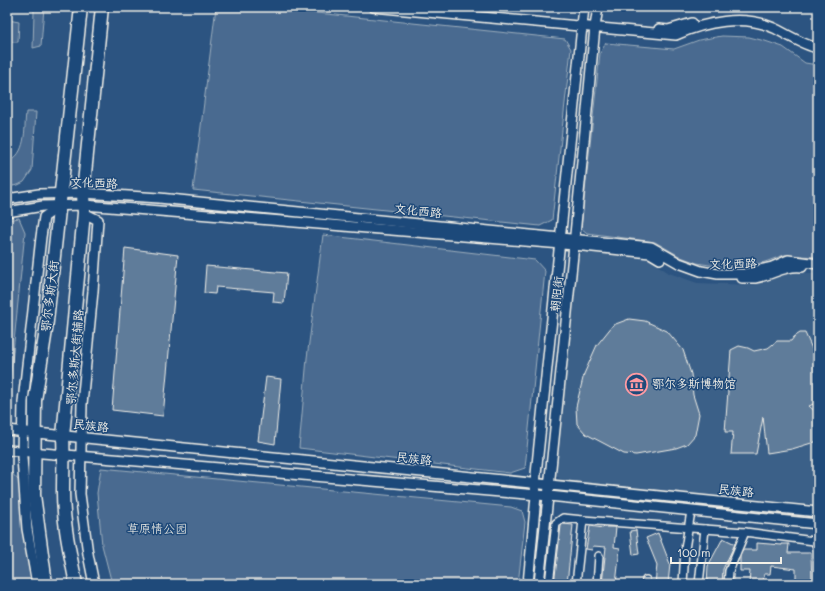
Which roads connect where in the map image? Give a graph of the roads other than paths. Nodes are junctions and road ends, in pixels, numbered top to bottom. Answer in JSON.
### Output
{"nodes":[{"id":1,"x":82,"y":7,"type":"edge"},
{"id":2,"x":102,"y":7,"type":"edge"},
{"id":3,"x":373,"y":7,"type":"edge"},
{"id":4,"x":440,"y":7,"type":"edge"},
{"id":5,"x":584,"y":7,"type":"edge"},
{"id":6,"x":598,"y":7,"type":"edge"},
{"id":7,"x":582,"y":23,"type":"junction"},
{"id":8,"x":596,"y":25,"type":"junction"},
{"id":9,"x":818,"y":44,"type":"edge"},
{"id":10,"x":818,"y":48,"type":"edge"},
{"id":11,"x":7,"y":199,"type":"edge"},
{"id":12,"x":61,"y":200,"type":"junction"},
{"id":13,"x":83,"y":204,"type":"junction"},
{"id":14,"x":7,"y":212,"type":"edge"},
{"id":15,"x":560,"y":241,"type":"junction"},
{"id":16,"x":574,"y":242,"type":"junction"},
{"id":17,"x":818,"y":264,"type":"edge"},
{"id":18,"x":818,"y":269,"type":"edge"},
{"id":19,"x":7,"y":430,"type":"edge"},
{"id":20,"x":28,"y":432,"type":"junction"},
{"id":21,"x":63,"y":436,"type":"junction"},
{"id":22,"x":81,"y":438,"type":"junction"},
{"id":23,"x":7,"y":450,"type":"edge"},
{"id":24,"x":28,"y":452,"type":"junction"},
{"id":25,"x":64,"y":455,"type":"junction"},
{"id":26,"x":81,"y":457,"type":"junction"},
{"id":27,"x":536,"y":484,"type":"junction"},
{"id":28,"x":549,"y":484,"type":"junction"},
{"id":29,"x":536,"y":496,"type":"junction"},
{"id":30,"x":549,"y":496,"type":"junction"},
{"id":31,"x":691,"y":511,"type":"junction"},
{"id":32,"x":818,"y":512,"type":"edge"},
{"id":33,"x":583,"y":520,"type":"junction"},
{"id":34,"x":818,"y":524,"type":"edge"},
{"id":35,"x":689,"y":528,"type":"junction"},
{"id":36,"x":705,"y":529,"type":"junction"},
{"id":37,"x":745,"y":532,"type":"junction"},
{"id":38,"x":818,"y":548,"type":"edge"},
{"id":39,"x":599,"y":556,"type":"dead end"},
{"id":40,"x":38,"y":584,"type":"edge"},
{"id":41,"x":46,"y":584,"type":"edge"},
{"id":42,"x":76,"y":584,"type":"edge"},
{"id":43,"x":94,"y":584,"type":"edge"},
{"id":44,"x":528,"y":584,"type":"edge"},
{"id":45,"x":539,"y":584,"type":"edge"},
{"id":46,"x":549,"y":584,"type":"edge"},
{"id":47,"x":576,"y":584,"type":"edge"},
{"id":48,"x":597,"y":584,"type":"edge"},
{"id":49,"x":683,"y":584,"type":"edge"},
{"id":50,"x":699,"y":584,"type":"edge"},
{"id":51,"x":728,"y":584,"type":"edge"}],
"edges":[{"from":1,"to":12,"type":"main road","name":"鄂尔多斯大街"},
{"from":2,"to":13,"type":"main road","name":"鄂尔多斯大街"},
{"from":3,"to":7,"type":"street"},
{"from":4,"to":7,"type":"street"},
{"from":5,"to":7,"type":"street","name":"朝阳街"},
{"from":6,"to":8,"type":"street","name":"朝阳街"},
{"from":7,"to":8,"type":"street"},
{"from":7,"to":15,"type":"street","name":"朝阳街"},
{"from":8,"to":9,"type":"street"},
{"from":8,"to":10,"type":"street"},
{"from":8,"to":16,"type":"street","name":"朝阳街"},
{"from":11,"to":12,"type":"street","name":"文化西路"},
{"from":12,"to":13,"type":"street","name":"文化西路"},
{"from":12,"to":14,"type":"street","name":"文化西路"},
{"from":12,"to":20,"type":"main road","name":"鄂尔多斯大街"},
{"from":13,"to":15,"type":"street","name":"文化西路"},
{"from":13,"to":15,"type":"street","name":"文化西路"},
{"from":13,"to":21,"type":"main road","name":"鄂尔多斯大街"},
{"from":13,"to":22,"type":"street","name":"鄂尔多斯大街辅路"},
{"from":15,"to":16,"type":"street","name":"文化西路"},
{"from":15,"to":27,"type":"street","name":"朝阳街"},
{"from":16,"to":17,"type":"street","name":"文化西路"},
{"from":16,"to":18,"type":"street","name":"文化西路"},
{"from":16,"to":28,"type":"street","name":"朝阳街"},
{"from":19,"to":20,"type":"street","name":"民族路"},
{"from":20,"to":21,"type":"street","name":"民族路"},
{"from":20,"to":24,"type":"main road","name":"鄂尔多斯大街"},
{"from":21,"to":22,"type":"street","name":"民族路"},
{"from":21,"to":25,"type":"main road","name":"鄂尔多斯大街"},
{"from":22,"to":26,"type":"street","name":"鄂尔多斯大街辅路"},
{"from":22,"to":27,"type":"street","name":"民族路"},
{"from":23,"to":24,"type":"street","name":"民族路"},
{"from":24,"to":25,"type":"street","name":"民族路"},
{"from":24,"to":40,"type":"street"},
{"from":24,"to":41,"type":"main road","name":"鄂尔多斯大街"},
{"from":25,"to":26,"type":"street","name":"民族路"},
{"from":25,"to":42,"type":"main road","name":"鄂尔多斯大街"},
{"from":26,"to":29,"type":"street","name":"民族路"},
{"from":26,"to":43,"type":"street","name":"鄂尔多斯大街辅路"},
{"from":27,"to":28,"type":"street","name":"民族路"},
{"from":27,"to":29,"type":"street","name":"朝阳街"},
{"from":28,"to":30,"type":"street","name":"朝阳街"},
{"from":28,"to":32,"type":"street","name":"民族路"},
{"from":29,"to":30,"type":"street","name":"民族路"},
{"from":29,"to":44,"type":"street","name":"朝阳街"},
{"from":30,"to":31,"type":"street","name":"民族路"},
{"from":30,"to":45,"type":"street","name":"朝阳街"},
{"from":31,"to":34,"type":"street","name":"民族路"},
{"from":31,"to":35,"type":"street"},
{"from":33,"to":35,"type":"street"},
{"from":33,"to":46,"type":"street"},
{"from":33,"to":47,"type":"street"},
{"from":35,"to":36,"type":"street"},
{"from":35,"to":49,"type":"street"},
{"from":36,"to":37,"type":"street"},
{"from":36,"to":50,"type":"street"},
{"from":37,"to":38,"type":"street"},
{"from":37,"to":51,"type":"street"},
{"from":39,"to":48,"type":"street"}]}
